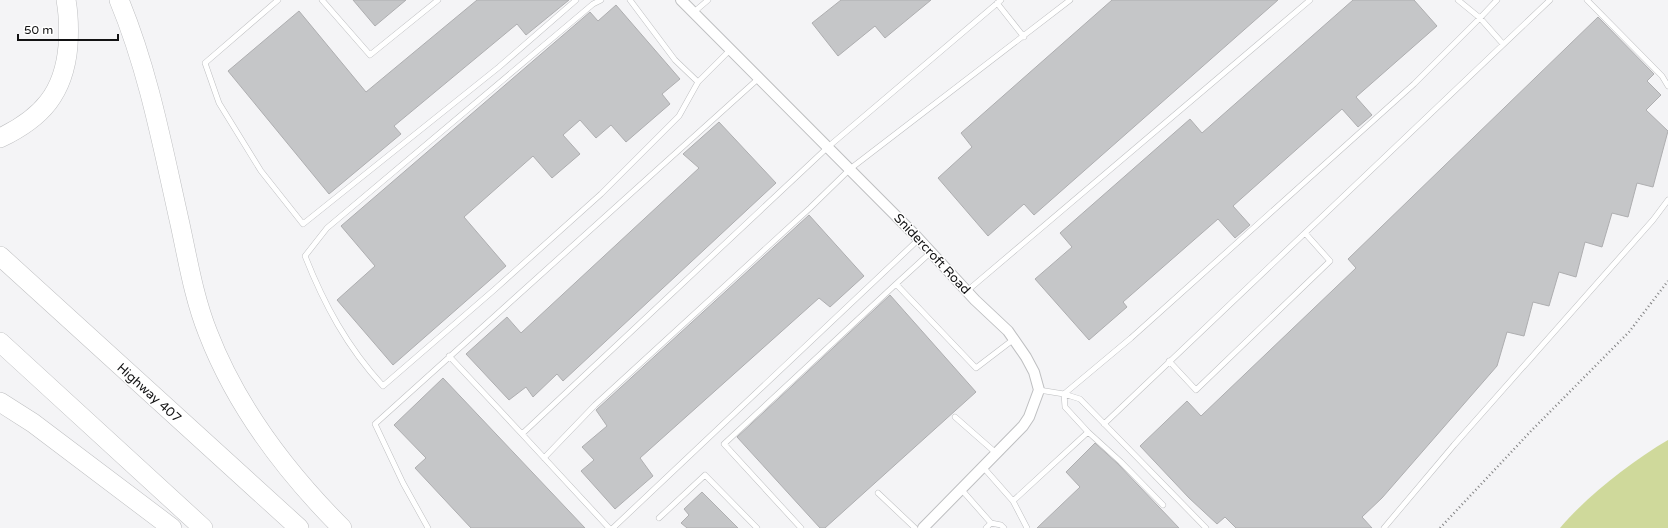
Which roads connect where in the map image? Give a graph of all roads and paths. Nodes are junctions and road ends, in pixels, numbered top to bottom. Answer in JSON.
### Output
{"nodes":[{"id":1,"x":66,"y":0,"type":"edge"},
{"id":2,"x":119,"y":0,"type":"edge"},
{"id":3,"x":278,"y":0,"type":"edge"},
{"id":4,"x":322,"y":0,"type":"edge"},
{"id":5,"x":438,"y":0,"type":"edge"},
{"id":6,"x":576,"y":0,"type":"edge"},
{"id":7,"x":601,"y":0,"type":"edge"},
{"id":8,"x":630,"y":0,"type":"edge"},
{"id":9,"x":681,"y":0,"type":"edge"},
{"id":10,"x":708,"y":0,"type":"edge"},
{"id":11,"x":1070,"y":0,"type":"edge"},
{"id":12,"x":1310,"y":0,"type":"edge"},
{"id":13,"x":1458,"y":0,"type":"edge"},
{"id":14,"x":1497,"y":0,"type":"edge"},
{"id":15,"x":1550,"y":0,"type":"edge"},
{"id":16,"x":1586,"y":0,"type":"edge"},
{"id":17,"x":999,"y":1,"type":"edge"},
{"id":18,"x":694,"y":12,"type":"junction"},
{"id":19,"x":1480,"y":18,"type":"junction"},
{"id":20,"x":1024,"y":37,"type":"junction"},
{"id":21,"x":1503,"y":44,"type":"junction"},
{"id":22,"x":731,"y":49,"type":"junction"},
{"id":23,"x":760,"y":78,"type":"junction"},
{"id":24,"x":698,"y":82,"type":"junction"},
{"id":25,"x":1668,"y":86,"type":"edge"},
{"id":26,"x":0,"y":138,"type":"edge"},
{"id":27,"x":828,"y":147,"type":"junction"},
{"id":28,"x":850,"y":169,"type":"junction"},
{"id":29,"x":1668,"y":200,"type":"edge"},
{"id":30,"x":1305,"y":233,"type":"junction"},
{"id":31,"x":919,"y":239,"type":"junction"},
{"id":32,"x":931,"y":252,"type":"junction"},
{"id":33,"x":0,"y":256,"type":"edge"},
{"id":34,"x":1668,"y":281,"type":"edge"},
{"id":35,"x":896,"y":284,"type":"junction"},
{"id":36,"x":967,"y":291,"type":"junction"},
{"id":37,"x":1014,"y":339,"type":"junction"},
{"id":38,"x":0,"y":342,"type":"edge"},
{"id":39,"x":449,"y":356,"type":"junction"},
{"id":40,"x":1169,"y":361,"type":"junction"},
{"id":41,"x":1039,"y":390,"type":"junction"},
{"id":42,"x":1064,"y":394,"type":"junction"},
{"id":43,"x":0,"y":402,"type":"edge"},
{"id":44,"x":955,"y":417,"type":"dead end"},
{"id":45,"x":1104,"y":424,"type":"junction"},
{"id":46,"x":1088,"y":432,"type":"junction"},
{"id":47,"x":522,"y":434,"type":"junction"},
{"id":48,"x":996,"y":453,"type":"junction"},
{"id":49,"x":544,"y":458,"type":"junction"},
{"id":50,"x":983,"y":467,"type":"junction"},
{"id":51,"x":961,"y":489,"type":"junction"},
{"id":52,"x":878,"y":493,"type":"dead end"},
{"id":53,"x":1013,"y":501,"type":"junction"},
{"id":54,"x":1163,"y":506,"type":"dead end"},
{"id":55,"x":659,"y":518,"type":"dead end"},
{"id":56,"x":991,"y":523,"type":"junction"},
{"id":57,"x":172,"y":528,"type":"edge"},
{"id":58,"x":203,"y":528,"type":"edge"},
{"id":59,"x":299,"y":528,"type":"edge"},
{"id":60,"x":342,"y":528,"type":"edge"},
{"id":61,"x":428,"y":528,"type":"edge"},
{"id":62,"x":609,"y":528,"type":"edge"},
{"id":63,"x":613,"y":528,"type":"edge"},
{"id":64,"x":757,"y":528,"type":"edge"},
{"id":65,"x":801,"y":528,"type":"edge"},
{"id":66,"x":915,"y":528,"type":"edge"},
{"id":67,"x":923,"y":528,"type":"edge"},
{"id":68,"x":986,"y":528,"type":"edge"},
{"id":69,"x":1004,"y":528,"type":"edge"},
{"id":70,"x":1027,"y":528,"type":"edge"},
{"id":71,"x":1206,"y":528,"type":"edge"},
{"id":72,"x":1384,"y":528,"type":"edge"},
{"id":73,"x":1440,"y":528,"type":"edge"}],
"edges":[{"from":1,"to":26,"type":"highway"},
{"from":2,"to":60,"type":"highway"},
{"from":3,"to":6,"type":"lane"},
{"from":4,"to":5,"type":"lane"},
{"from":7,"to":24,"type":"lane"},
{"from":8,"to":24,"type":"lane"},
{"from":9,"to":18,"type":"street","name":"Snidercroft Road"},
{"from":10,"to":18,"type":"lane"},
{"from":11,"to":20,"type":"lane"},
{"from":12,"to":36,"type":"lane"},
{"from":13,"to":19,"type":"lane"},
{"from":14,"to":19,"type":"lane"},
{"from":15,"to":21,"type":"lane"},
{"from":16,"to":25,"type":"lane"},
{"from":17,"to":20,"type":"lane"},
{"from":17,"to":27,"type":"lane"},
{"from":18,"to":22,"type":"street","name":"Snidercroft Road"},
{"from":19,"to":21,"type":"lane"},
{"from":19,"to":42,"type":"lane"},
{"from":20,"to":28,"type":"lane"},
{"from":21,"to":30,"type":"lane"},
{"from":22,"to":23,"type":"street","name":"Snidercroft Road"},
{"from":22,"to":24,"type":"lane"},
{"from":23,"to":27,"type":"street","name":"Snidercroft Road"},
{"from":23,"to":39,"type":"lane"},
{"from":27,"to":28,"type":"street","name":"Snidercroft Road"},
{"from":27,"to":47,"type":"lane"},
{"from":28,"to":31,"type":"street","name":"Snidercroft Road"},
{"from":28,"to":49,"type":"lane"},
{"from":29,"to":72,"type":"lane"},
{"from":30,"to":40,"type":"lane"},
{"from":30,"to":40,"type":"lane"},
{"from":31,"to":32,"type":"street","name":"Snidercroft Road"},
{"from":31,"to":63,"type":"lane"},
{"from":32,"to":35,"type":"lane"},
{"from":32,"to":36,"type":"street","name":"Snidercroft Road"},
{"from":33,"to":59,"type":"highway","name":"Highway 407"},
{"from":34,"to":73,"type":"path"},
{"from":35,"to":37,"type":"lane"},
{"from":35,"to":65,"type":"lane"},
{"from":36,"to":37,"type":"street","name":"Snidercroft Road"},
{"from":37,"to":41,"type":"street","name":"Snidercroft Road"},
{"from":38,"to":58,"type":"highway"},
{"from":39,"to":47,"type":"lane"},
{"from":39,"to":61,"type":"lane"},
{"from":40,"to":45,"type":"lane"},
{"from":41,"to":42,"type":"lane"},
{"from":41,"to":48,"type":"street"},
{"from":42,"to":45,"type":"lane"},
{"from":42,"to":46,"type":"lane"},
{"from":43,"to":57,"type":"highway"},
{"from":44,"to":48,"type":"lane"},
{"from":45,"to":71,"type":"lane"},
{"from":46,"to":53,"type":"lane"},
{"from":46,"to":54,"type":"lane"},
{"from":47,"to":49,"type":"lane"},
{"from":48,"to":50,"type":"street"},
{"from":49,"to":62,"type":"lane"},
{"from":50,"to":51,"type":"street"},
{"from":50,"to":53,"type":"lane"},
{"from":51,"to":56,"type":"lane"},
{"from":51,"to":67,"type":"street"},
{"from":52,"to":66,"type":"lane"},
{"from":53,"to":70,"type":"lane"},
{"from":55,"to":64,"type":"lane"},
{"from":56,"to":68,"type":"lane"},
{"from":56,"to":69,"type":"lane"}]}
